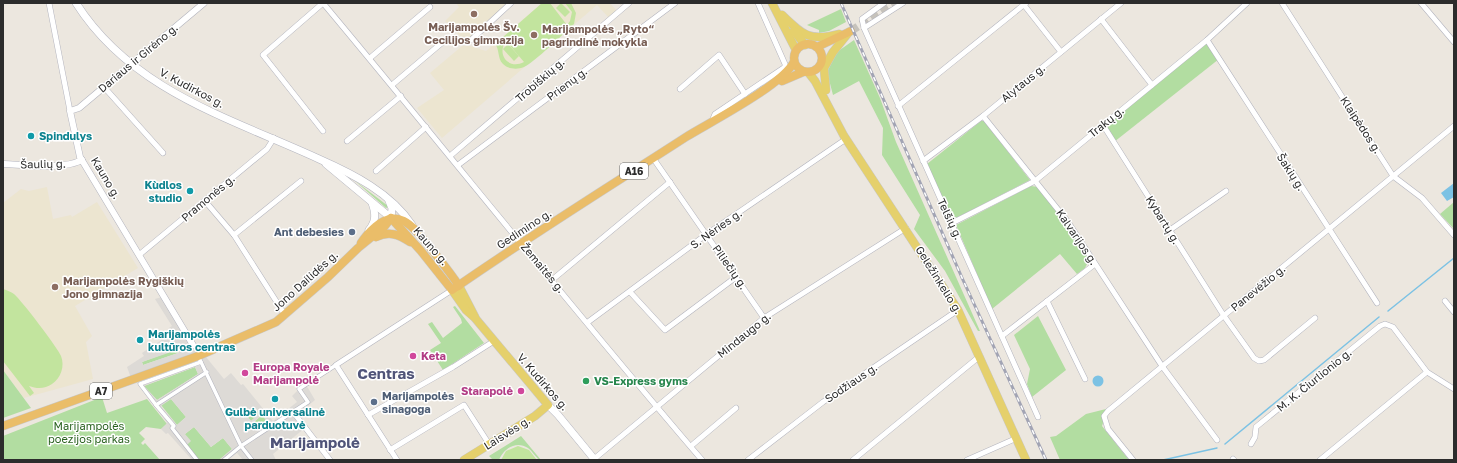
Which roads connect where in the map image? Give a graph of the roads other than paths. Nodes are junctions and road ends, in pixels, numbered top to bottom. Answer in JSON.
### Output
{"nodes":[{"id":1,"x":49,"y":3,"type":"edge"},
{"id":2,"x":76,"y":3,"type":"edge"},
{"id":3,"x":204,"y":3,"type":"edge"},
{"id":4,"x":323,"y":3,"type":"edge"},
{"id":5,"x":511,"y":3,"type":"edge"},
{"id":6,"x":629,"y":3,"type":"edge"},
{"id":7,"x":675,"y":3,"type":"edge"},
{"id":8,"x":758,"y":3,"type":"edge"},
{"id":9,"x":772,"y":3,"type":"edge"},
{"id":10,"x":903,"y":3,"type":"edge"},
{"id":11,"x":1121,"y":3,"type":"edge"},
{"id":12,"x":1247,"y":3,"type":"edge"},
{"id":13,"x":1282,"y":3,"type":"edge"},
{"id":14,"x":1422,"y":3,"type":"edge"},
{"id":15,"x":881,"y":4,"type":"edge"},
{"id":16,"x":1025,"y":4,"type":"edge"},
{"id":17,"x":430,"y":7,"type":"dead end"},
{"id":18,"x":886,"y":14,"type":"junction"},
{"id":19,"x":782,"y":15,"type":"junction"},
{"id":20,"x":1101,"y":19,"type":"junction"},
{"id":21,"x":864,"y":28,"type":"junction"},
{"id":22,"x":847,"y":33,"type":"junction"},
{"id":23,"x":1207,"y":40,"type":"junction"},
{"id":24,"x":1454,"y":42,"type":"edge"},
{"id":25,"x":804,"y":44,"type":"junction"},
{"id":26,"x":796,"y":50,"type":"junction"},
{"id":27,"x":819,"y":51,"type":"junction"},
{"id":28,"x":1061,"y":52,"type":"junction"},
{"id":29,"x":370,"y":58,"type":"junction"},
{"id":30,"x":794,"y":62,"type":"junction"},
{"id":31,"x":131,"y":64,"type":"junction"},
{"id":32,"x":819,"y":67,"type":"junction"},
{"id":33,"x":805,"y":72,"type":"junction"},
{"id":34,"x":392,"y":85,"type":"junction"},
{"id":35,"x":1152,"y":85,"type":"junction"},
{"id":36,"x":104,"y":87,"type":"junction"},
{"id":37,"x":680,"y":89,"type":"dead end"},
{"id":38,"x":763,"y":90,"type":"junction"},
{"id":39,"x":826,"y":90,"type":"junction"},
{"id":40,"x":745,"y":94,"type":"junction"},
{"id":41,"x":401,"y":96,"type":"junction"},
{"id":42,"x":898,"y":106,"type":"junction"},
{"id":43,"x":70,"y":111,"type":"junction"},
{"id":44,"x":831,"y":111,"type":"junction"},
{"id":45,"x":983,"y":116,"type":"junction"},
{"id":46,"x":712,"y":121,"type":"junction"},
{"id":47,"x":1103,"y":125,"type":"junction"},
{"id":48,"x":1454,"y":126,"type":"edge"},
{"id":49,"x":426,"y":127,"type":"junction"},
{"id":50,"x":323,"y":131,"type":"dead end"},
{"id":51,"x":274,"y":138,"type":"junction"},
{"id":52,"x":846,"y":139,"type":"junction"},
{"id":53,"x":347,"y":141,"type":"dead end"},
{"id":54,"x":163,"y":153,"type":"dead end"},
{"id":55,"x":450,"y":156,"type":"junction"},
{"id":56,"x":653,"y":158,"type":"junction"},
{"id":57,"x":320,"y":159,"type":"junction"},
{"id":58,"x":82,"y":160,"type":"junction"},
{"id":59,"x":923,"y":161,"type":"junction"},
{"id":60,"x":458,"y":165,"type":"junction"},
{"id":61,"x":3,"y":166,"type":"edge"},
{"id":62,"x":376,"y":171,"type":"dead end"},
{"id":63,"x":1393,"y":176,"type":"junction"},
{"id":64,"x":301,"y":181,"type":"dead end"},
{"id":65,"x":1035,"y":181,"type":"junction"},
{"id":66,"x":670,"y":182,"type":"junction"},
{"id":67,"x":1226,"y":191,"type":"dead end"},
{"id":68,"x":205,"y":201,"type":"junction"},
{"id":69,"x":371,"y":201,"type":"junction"},
{"id":70,"x":389,"y":201,"type":"junction"},
{"id":71,"x":390,"y":218,"type":"junction"},
{"id":72,"x":952,"y":223,"type":"junction"},
{"id":73,"x":413,"y":227,"type":"junction"},
{"id":74,"x":906,"y":228,"type":"junction"},
{"id":75,"x":1329,"y":229,"type":"junction"},
{"id":76,"x":1170,"y":230,"type":"junction"},
{"id":77,"x":707,"y":234,"type":"junction"},
{"id":78,"x":234,"y":235,"type":"junction"},
{"id":79,"x":1454,"y":235,"type":"edge"},
{"id":80,"x":369,"y":236,"type":"junction"},
{"id":81,"x":522,"y":243,"type":"junction"},
{"id":82,"x":421,"y":251,"type":"junction"},
{"id":83,"x":139,"y":255,"type":"junction"},
{"id":84,"x":1095,"y":264,"type":"junction"},
{"id":85,"x":736,"y":277,"type":"junction"},
{"id":86,"x":552,"y":280,"type":"junction"},
{"id":87,"x":455,"y":288,"type":"junction"},
{"id":88,"x":630,"y":292,"type":"junction"},
{"id":89,"x":1047,"y":301,"type":"junction"},
{"id":90,"x":1445,"y":301,"type":"dead end"},
{"id":91,"x":1377,"y":303,"type":"dead end"},
{"id":92,"x":958,"y":310,"type":"junction"},
{"id":93,"x":1454,"y":312,"type":"edge"},
{"id":94,"x":285,"y":315,"type":"junction"},
{"id":95,"x":1224,"y":316,"type":"junction"},
{"id":96,"x":764,"y":318,"type":"junction"},
{"id":97,"x":1315,"y":318,"type":"dead end"},
{"id":98,"x":588,"y":322,"type":"junction"},
{"id":99,"x":1002,"y":336,"type":"junction"},
{"id":100,"x":494,"y":341,"type":"junction"},
{"id":101,"x":193,"y":345,"type":"dead end"},
{"id":102,"x":980,"y":356,"type":"junction"},
{"id":103,"x":200,"y":359,"type":"junction"},
{"id":104,"x":336,"y":366,"type":"junction"},
{"id":105,"x":1162,"y":366,"type":"junction"},
{"id":106,"x":207,"y":372,"type":"junction"},
{"id":107,"x":1427,"y":372,"type":"junction"},
{"id":108,"x":1085,"y":379,"type":"dead end"},
{"id":109,"x":1454,"y":389,"type":"edge"},
{"id":110,"x":156,"y":405,"type":"junction"},
{"id":111,"x":548,"y":405,"type":"junction"},
{"id":112,"x":656,"y":408,"type":"junction"},
{"id":113,"x":736,"y":408,"type":"dead end"},
{"id":114,"x":294,"y":413,"type":"junction"},
{"id":115,"x":556,"y":413,"type":"junction"},
{"id":116,"x":368,"y":414,"type":"junction"},
{"id":117,"x":537,"y":415,"type":"junction"},
{"id":118,"x":1038,"y":417,"type":"dead end"},
{"id":119,"x":3,"y":426,"type":"edge"},
{"id":120,"x":1017,"y":438,"type":"junction"},
{"id":121,"x":1217,"y":440,"type":"dead end"},
{"id":122,"x":489,"y":444,"type":"junction"},
{"id":123,"x":1251,"y":444,"type":"dead end"},
{"id":124,"x":241,"y":446,"type":"junction"},
{"id":125,"x":691,"y":446,"type":"junction"},
{"id":126,"x":390,"y":450,"type":"junction"},
{"id":127,"x":197,"y":460,"type":"edge"},
{"id":128,"x":224,"y":460,"type":"edge"},
{"id":129,"x":252,"y":460,"type":"edge"},
{"id":130,"x":330,"y":460,"type":"edge"},
{"id":131,"x":396,"y":460,"type":"edge"},
{"id":132,"x":464,"y":460,"type":"edge"},
{"id":133,"x":595,"y":460,"type":"edge"},
{"id":134,"x":702,"y":460,"type":"edge"},
{"id":135,"x":748,"y":460,"type":"edge"},
{"id":136,"x":853,"y":460,"type":"edge"},
{"id":137,"x":967,"y":460,"type":"edge"},
{"id":138,"x":1026,"y":460,"type":"edge"},
{"id":139,"x":1133,"y":460,"type":"edge"},
{"id":140,"x":1320,"y":460,"type":"edge"}],
"edges":[{"from":1,"to":43,"type":"street","name":"Kauno g."},
{"from":2,"to":31,"type":"main road","name":"V. Kudirkos g."},
{"from":3,"to":31,"type":"street","name":"Dariaus ir Girėno g."},
{"from":4,"to":29,"type":"street","name":"Žemaitės g."},
{"from":4,"to":50,"type":"street"},
{"from":5,"to":34,"type":"street"},
{"from":6,"to":55,"type":"street","name":"Trobiškių g."},
{"from":7,"to":60,"type":"street","name":"Prienų g."},
{"from":8,"to":40,"type":"street"},
{"from":9,"to":19,"type":"main road"},
{"from":9,"to":26,"type":"main road"},
{"from":10,"to":18,"type":"street"},
{"from":11,"to":20,"type":"street","name":"Alytaus g."},
{"from":12,"to":23,"type":"street","name":"Trakų g."},
{"from":13,"to":63,"type":"street","name":"Klaipėdos g."},
{"from":14,"to":24,"type":"street"},
{"from":15,"to":18,"type":"street"},
{"from":15,"to":21,"type":"street","name":"Telšių g."},
{"from":16,"to":28,"type":"street"},
{"from":16,"to":42,"type":"street"},
{"from":17,"to":29,"type":"street"},
{"from":18,"to":21,"type":"street"},
{"from":19,"to":22,"type":"main road"},
{"from":19,"to":25,"type":"main road"},
{"from":20,"to":28,"type":"street","name":"Alytaus g."},
{"from":20,"to":35,"type":"street"},
{"from":21,"to":42,"type":"street","name":"Telšių g."},
{"from":22,"to":27,"type":"highway"},
{"from":22,"to":39,"type":"main road"},
{"from":23,"to":35,"type":"street","name":"Trakų g."},
{"from":23,"to":75,"type":"street","name":"Šakių g."},
{"from":25,"to":26,"type":"highway"},
{"from":25,"to":27,"type":"highway"},
{"from":26,"to":30,"type":"highway"},
{"from":27,"to":32,"type":"highway"},
{"from":28,"to":45,"type":"street","name":"Alytaus g."},
{"from":29,"to":34,"type":"street","name":"Žemaitės g."},
{"from":30,"to":33,"type":"highway"},
{"from":30,"to":38,"type":"highway","name":"Gedimino g.","number":"A16"},
{"from":31,"to":36,"type":"street","name":"Dariaus ir Girėno g."},
{"from":31,"to":51,"type":"main road","name":"V. Kudirkos g."},
{"from":32,"to":33,"type":"highway"},
{"from":32,"to":39,"type":"main road","name":"Geležinkelio g."},
{"from":33,"to":38,"type":"highway","name":"Gedimino g.","number":"A16"},
{"from":33,"to":44,"type":"main road","name":"Geležinkelio g."},
{"from":34,"to":41,"type":"street","name":"Žemaitės g."},
{"from":35,"to":47,"type":"street","name":"Trakų g."},
{"from":36,"to":43,"type":"street","name":"Dariaus ir Girėno g."},
{"from":36,"to":54,"type":"street"},
{"from":37,"to":40,"type":"street"},
{"from":38,"to":46,"type":"highway","name":"Gedimino g.","number":"A16"},
{"from":39,"to":44,"type":"main road","name":"Geležinkelio g."},
{"from":40,"to":46,"type":"street"},
{"from":41,"to":49,"type":"street","name":"Žemaitės g."},
{"from":41,"to":53,"type":"street"},
{"from":42,"to":59,"type":"street","name":"Telšių g."},
{"from":43,"to":58,"type":"street","name":"Kauno g."},
{"from":44,"to":52,"type":"main road","name":"Geležinkelio g."},
{"from":45,"to":59,"type":"street","name":"Alytaus g."},
{"from":45,"to":65,"type":"street","name":"Kalvarijos g."},
{"from":46,"to":56,"type":"highway","name":"Gedimino g.","number":"A16"},
{"from":47,"to":65,"type":"street","name":"Trakų g."},
{"from":47,"to":76,"type":"street","name":"Kybartų g."},
{"from":48,"to":63,"type":"street","name":"Panevėžio g."},
{"from":49,"to":55,"type":"street","name":"Žemaitės g."},
{"from":49,"to":62,"type":"street"},
{"from":51,"to":57,"type":"main road","name":"V. Kudirkos g."},
{"from":51,"to":68,"type":"street","name":"Pramonės g."},
{"from":52,"to":74,"type":"main road","name":"Geležinkelio g."},
{"from":52,"to":77,"type":"street","name":"S. Nėries g."},
{"from":55,"to":60,"type":"street","name":"Žemaitės g."},
{"from":56,"to":66,"type":"street","name":"Piliečių g."},
{"from":56,"to":81,"type":"highway","name":"Gedimino g.","number":"A16"},
{"from":57,"to":69,"type":"main road","name":"V. Kudirkos g."},
{"from":57,"to":70,"type":"main road","name":"V. Kudirkos g."},
{"from":58,"to":61,"type":"street","name":"Šaulių g."},
{"from":58,"to":83,"type":"street","name":"Kauno g."},
{"from":59,"to":72,"type":"street","name":"Telšių g."},
{"from":60,"to":81,"type":"street","name":"Žemaitės g."},
{"from":63,"to":75,"type":"street","name":"Panevėžio g."},
{"from":63,"to":79,"type":"street","name":"Klaipėdos g."},
{"from":64,"to":78,"type":"street"},
{"from":65,"to":72,"type":"street","name":"Trakų g."},
{"from":65,"to":84,"type":"street","name":"Kalvarijos g."},
{"from":66,"to":77,"type":"street","name":"Piliečių g."},
{"from":66,"to":86,"type":"street"},
{"from":67,"to":76,"type":"street"},
{"from":68,"to":78,"type":"street"},
{"from":68,"to":83,"type":"street","name":"Pramonės g."},
{"from":69,"to":71,"type":"main road","name":"V. Kudirkos g."},
{"from":69,"to":80,"type":"main road"},
{"from":70,"to":71,"type":"main road"},
{"from":70,"to":73,"type":"main road","name":"V. Kudirkos g."},
{"from":71,"to":73,"type":"highway"},
{"from":71,"to":80,"type":"highway","name":"Jono Dailidės g."},
{"from":71,"to":82,"type":"highway","name":"Kauno g."},
{"from":72,"to":99,"type":"street","name":"Telšių g."},
{"from":73,"to":87,"type":"highway","name":"V. Kudirkos g."},
{"from":74,"to":92,"type":"main road","name":"Geležinkelio g."},
{"from":74,"to":96,"type":"street","name":"Mindaugo g."},
{"from":75,"to":91,"type":"street","name":"Šakių g."},
{"from":75,"to":95,"type":"street","name":"Panevėžio g."},
{"from":76,"to":95,"type":"street","name":"Kybartų g."},
{"from":77,"to":85,"type":"street","name":"Piliečių g."},
{"from":77,"to":88,"type":"street","name":"S. Nėries g."},
{"from":78,"to":94,"type":"street"},
{"from":80,"to":82,"type":"highway"},
{"from":80,"to":94,"type":"highway","name":"Jono Dailidės g.","number":"A7"},
{"from":81,"to":86,"type":"street","name":"Žemaitės g."},
{"from":81,"to":87,"type":"highway","name":"Gedimino g.","number":"A16"},
{"from":82,"to":87,"type":"highway","name":"Kauno g."},
{"from":83,"to":101,"type":"street","name":"Kauno g."},
{"from":84,"to":89,"type":"street"},
{"from":84,"to":105,"type":"street","name":"Kalvarijos g."},
{"from":85,"to":88,"type":"street"},
{"from":85,"to":96,"type":"street","name":"Piliečių g."},
{"from":86,"to":98,"type":"street","name":"Žemaitės g."},
{"from":87,"to":100,"type":"main road","name":"V. Kudirkos g."},
{"from":87,"to":104,"type":"street","name":"Gedimino g."},
{"from":88,"to":98,"type":"street","name":"S. Nėries g."},
{"from":89,"to":99,"type":"street"},
{"from":89,"to":108,"type":"street"},
{"from":90,"to":93,"type":"street"},
{"from":92,"to":102,"type":"main road","name":"Geležinkelio g."},
{"from":92,"to":135,"type":"street","name":"Sodžiaus g."},
{"from":94,"to":103,"type":"highway","name":"Jono Dailidės g.","number":"A7"},
{"from":95,"to":97,"type":"street","name":"Kybartų g."},
{"from":95,"to":105,"type":"street","name":"Panevėžio g."},
{"from":96,"to":112,"type":"street","name":"Mindaugo g."},
{"from":98,"to":112,"type":"street","name":"Žemaitės g."},
{"from":99,"to":118,"type":"street","name":"Telšių g."},
{"from":100,"to":111,"type":"main road","name":"V. Kudirkos g."},
{"from":100,"to":116,"type":"street"},
{"from":102,"to":120,"type":"main road","name":"Geležinkelio g."},
{"from":102,"to":136,"type":"street"},
{"from":103,"to":106,"type":"street"},
{"from":103,"to":110,"type":"street"},
{"from":103,"to":119,"type":"highway","number":"A7"},
{"from":104,"to":114,"type":"street","name":"Gedimino g."},
{"from":104,"to":116,"type":"street"},
{"from":105,"to":121,"type":"street","name":"Kalvarijos g."},
{"from":105,"to":139,"type":"street","name":"Panevėžio g."},
{"from":106,"to":110,"type":"street"},
{"from":106,"to":124,"type":"street"},
{"from":107,"to":109,"type":"street"},
{"from":107,"to":123,"type":"street","name":"M. K. Čiurlionio g."},
{"from":107,"to":140,"type":"street"},
{"from":110,"to":127,"type":"street"},
{"from":111,"to":115,"type":"main road","name":"V. Kudirkos g."},
{"from":111,"to":117,"type":"main road","name":"Laisvės g."},
{"from":112,"to":125,"type":"street","name":"Žemaitės g."},
{"from":112,"to":133,"type":"street","name":"Mindaugo g."},
{"from":113,"to":125,"type":"street"},
{"from":114,"to":124,"type":"street"},
{"from":114,"to":130,"type":"street"},
{"from":115,"to":117,"type":"main road"},
{"from":115,"to":133,"type":"main road","name":"V. Kudirkos g."},
{"from":116,"to":126,"type":"street"},
{"from":117,"to":122,"type":"main road","name":"Laisvės g."},
{"from":120,"to":137,"type":"street"},
{"from":120,"to":138,"type":"main road","name":"Geležinkelio g."},
{"from":122,"to":126,"type":"street"},
{"from":122,"to":132,"type":"main road","name":"Laisvės g."},
{"from":124,"to":128,"type":"street"},
{"from":124,"to":129,"type":"street"},
{"from":125,"to":134,"type":"street","name":"Žemaitės g."},
{"from":126,"to":131,"type":"street"}]}
